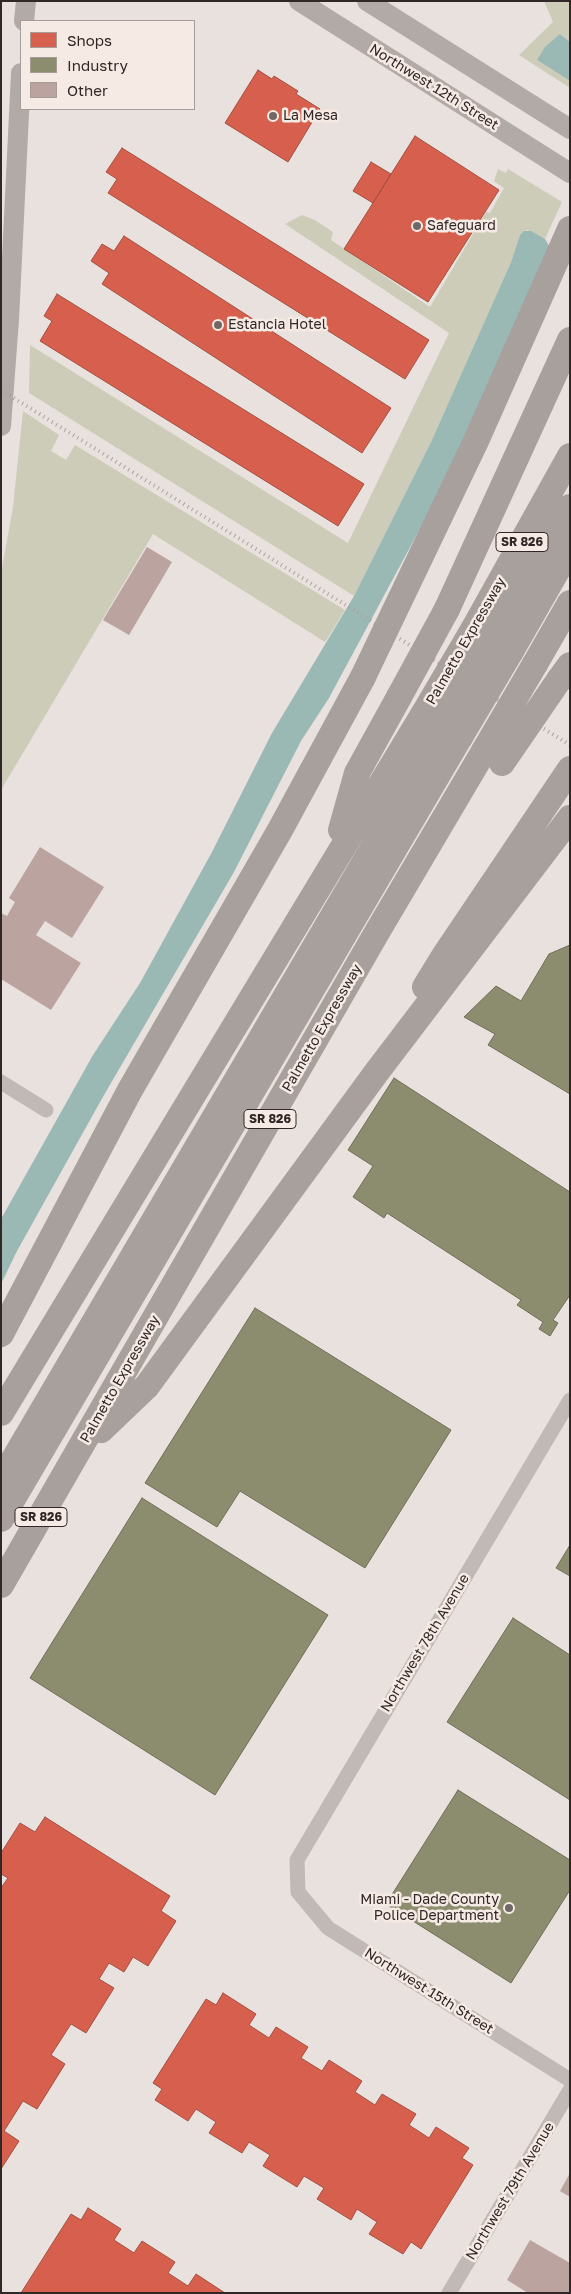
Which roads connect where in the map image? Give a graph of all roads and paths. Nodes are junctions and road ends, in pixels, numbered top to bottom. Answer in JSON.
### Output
{"nodes":[{"id":1,"x":26,"y":1,"type":"edge"},
{"id":2,"x":299,"y":1,"type":"edge"},
{"id":3,"x":367,"y":1,"type":"edge"},
{"id":4,"x":24,"y":20,"type":"edge"},
{"id":5,"x":20,"y":85,"type":"edge"},
{"id":6,"x":570,"y":129,"type":"edge"},
{"id":7,"x":570,"y":173,"type":"edge"},
{"id":8,"x":570,"y":229,"type":"edge"},
{"id":9,"x":7,"y":236,"type":"edge"},
{"id":10,"x":570,"y":340,"type":"edge"},
{"id":11,"x":1,"y":426,"type":"edge"},
{"id":12,"x":570,"y":456,"type":"edge"},
{"id":13,"x":570,"y":507,"type":"edge"},
{"id":14,"x":570,"y":548,"type":"edge"},
{"id":15,"x":570,"y":603,"type":"edge"},
{"id":16,"x":493,"y":640,"type":"junction"},
{"id":17,"x":564,"y":673,"type":"edge"},
{"id":18,"x":442,"y":725,"type":"junction"},
{"id":19,"x":493,"y":757,"type":"junction"},
{"id":20,"x":570,"y":769,"type":"edge"},
{"id":21,"x":570,"y":818,"type":"edge"},
{"id":22,"x":332,"y":862,"type":"junction"},
{"id":23,"x":376,"y":1073,"type":"junction"},
{"id":24,"x":1,"y":1082,"type":"edge"},
{"id":25,"x":46,"y":1110,"type":"dead end"},
{"id":26,"x":1,"y":1334,"type":"edge"},
{"id":27,"x":570,"y":1400,"type":"edge"},
{"id":28,"x":1,"y":1413,"type":"edge"},
{"id":29,"x":80,"y":1449,"type":"junction"},
{"id":30,"x":1,"y":1481,"type":"edge"},
{"id":31,"x":1,"y":1519,"type":"edge"},
{"id":32,"x":1,"y":1585,"type":"edge"},
{"id":33,"x":298,"y":1892,"type":"joint"},
{"id":34,"x":570,"y":2080,"type":"edge"},
{"id":35,"x":570,"y":2090,"type":"edge"},
{"id":36,"x":449,"y":2293,"type":"edge"}],
"edges":[{"from":1,"to":4,"type":"main road"},
{"from":2,"to":7,"type":"main road","name":"Northwest 12th Street"},
{"from":3,"to":6,"type":"main road"},
{"from":5,"to":9,"type":"main road"},
{"from":8,"to":26,"type":"highway","bridge":true},
{"from":9,"to":11,"type":"main road"},
{"from":10,"to":22,"type":"highway","bridge":true},
{"from":12,"to":16,"type":"highway","name":"Palmetto Expressway","number":"SR 826"},
{"from":13,"to":16,"type":"highway"},
{"from":14,"to":16,"type":"highway"},
{"from":15,"to":19,"type":"highway","bridge":true},
{"from":16,"to":18,"type":"highway","name":"Palmetto Expressway","number":"SR 826","bridge":true},
{"from":16,"to":18,"type":"highway","bridge":true},
{"from":17,"to":19,"type":"highway","bridge":true},
{"from":18,"to":22,"type":"highway","name":"Palmetto Expressway","number":"SR 826"},
{"from":18,"to":30,"type":"highway"},
{"from":18,"to":31,"type":"highway"},
{"from":19,"to":29,"type":"highway","name":"Palmetto Expressway","number":"SR 826"},
{"from":20,"to":23,"type":"highway"},
{"from":21,"to":23,"type":"highway"},
{"from":22,"to":28,"type":"highway","name":"Palmetto Expressway","number":"SR 826"},
{"from":23,"to":29,"type":"highway"},
{"from":24,"to":25,"type":"street"},
{"from":27,"to":33,"type":"street","name":"Northwest 78th Avenue"},
{"from":29,"to":32,"type":"highway","name":"Palmetto Expressway","number":"SR 826"},
{"from":33,"to":34,"type":"street","name":"Northwest 15th Street"},
{"from":35,"to":36,"type":"street","name":"Northwest 79th Avenue"}]}
